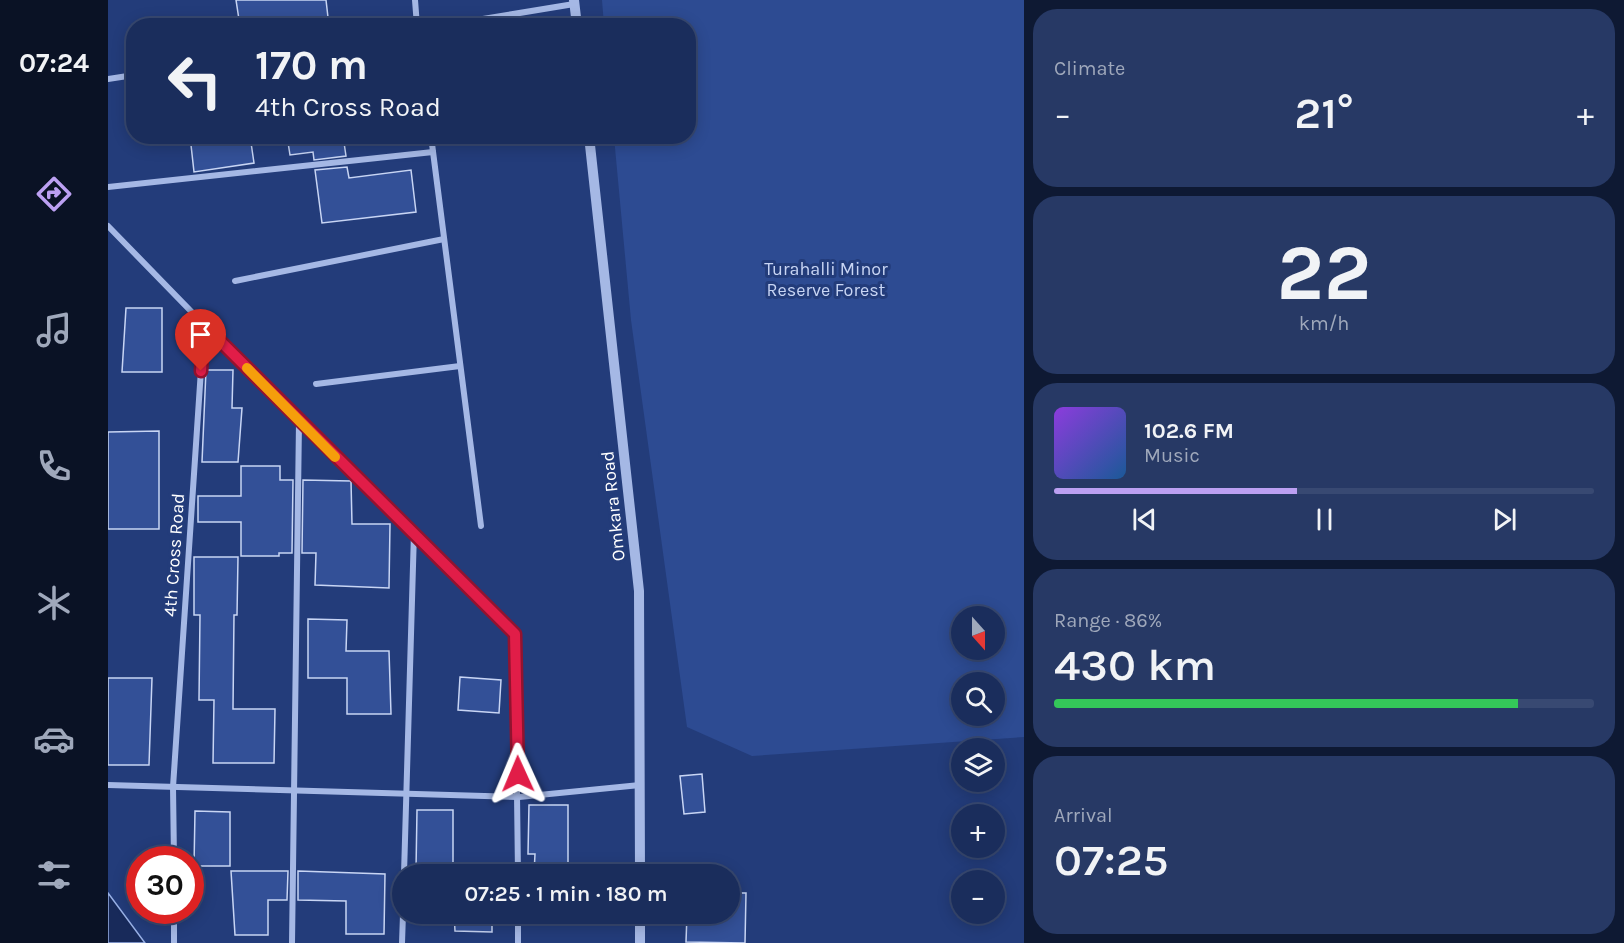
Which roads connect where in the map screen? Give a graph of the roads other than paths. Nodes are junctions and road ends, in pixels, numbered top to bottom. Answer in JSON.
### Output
{"nodes":[{"id":1,"x":415,"y":0,"type":"edge"},
{"id":2,"x":574,"y":2,"type":"edge"},
{"id":3,"x":416,"y":18,"type":"edge"},
{"id":4,"x":485,"y":18,"type":"edge"},
{"id":5,"x":576,"y":18,"type":"edge"},
{"id":6,"x":126,"y":76,"type":"edge"},
{"id":7,"x":108,"y":79,"type":"edge"},
{"id":8,"x":432,"y":144,"type":"edge"},
{"id":9,"x":590,"y":144,"type":"edge"},
{"id":10,"x":433,"y":152,"type":"junction"},
{"id":11,"x":108,"y":187,"type":"edge"},
{"id":12,"x":108,"y":226,"type":"edge"},
{"id":13,"x":444,"y":239,"type":"junction"},
{"id":14,"x":236,"y":281,"type":"dead end"},
{"id":15,"x":204,"y":325,"type":"junction"},
{"id":16,"x":460,"y":366,"type":"junction"},
{"id":17,"x":316,"y":384,"type":"dead end"},
{"id":18,"x":299,"y":422,"type":"junction"},
{"id":19,"x":481,"y":526,"type":"dead end"},
{"id":20,"x":414,"y":532,"type":"junction"},
{"id":21,"x":108,"y":785,"type":"edge"},
{"id":22,"x":640,"y":785,"type":"junction"},
{"id":23,"x":173,"y":787,"type":"junction"},
{"id":24,"x":294,"y":791,"type":"junction"},
{"id":25,"x":406,"y":794,"type":"junction"},
{"id":26,"x":519,"y":798,"type":"junction"},
{"id":27,"x":174,"y":846,"type":"edge"},
{"id":28,"x":404,"y":864,"type":"edge"},
{"id":29,"x":518,"y":864,"type":"edge"},
{"id":30,"x":640,"y":864,"type":"edge"},
{"id":31,"x":174,"y":924,"type":"edge"},
{"id":32,"x":403,"y":924,"type":"edge"},
{"id":33,"x":518,"y":924,"type":"edge"},
{"id":34,"x":640,"y":924,"type":"edge"},
{"id":35,"x":174,"y":943,"type":"edge"},
{"id":36,"x":292,"y":943,"type":"edge"},
{"id":37,"x":402,"y":943,"type":"edge"},
{"id":38,"x":518,"y":943,"type":"edge"},
{"id":39,"x":640,"y":943,"type":"edge"}],
"edges":[{"from":1,"to":3,"type":"street"},
{"from":2,"to":4,"type":"street"},
{"from":2,"to":5,"type":"street"},
{"from":6,"to":7,"type":"street"},
{"from":8,"to":10,"type":"street"},
{"from":9,"to":22,"type":"street","name":"Omkara Road"},
{"from":10,"to":11,"type":"street"},
{"from":10,"to":13,"type":"street"},
{"from":12,"to":15,"type":"street"},
{"from":13,"to":14,"type":"street"},
{"from":13,"to":16,"type":"street"},
{"from":15,"to":18,"type":"street"},
{"from":15,"to":23,"type":"street","name":"4th Cross Road"},
{"from":16,"to":17,"type":"street"},
{"from":16,"to":19,"type":"street"},
{"from":18,"to":20,"type":"street"},
{"from":18,"to":24,"type":"street"},
{"from":20,"to":25,"type":"street"},
{"from":20,"to":26,"type":"street"},
{"from":21,"to":23,"type":"street"},
{"from":22,"to":26,"type":"street"},
{"from":22,"to":30,"type":"street","name":"Omkara Road"},
{"from":23,"to":24,"type":"street"},
{"from":23,"to":27,"type":"street","name":"4th Cross Road"},
{"from":24,"to":25,"type":"street"},
{"from":24,"to":36,"type":"street"},
{"from":25,"to":26,"type":"street"},
{"from":25,"to":28,"type":"street"},
{"from":26,"to":29,"type":"street"},
{"from":31,"to":35,"type":"street"},
{"from":32,"to":37,"type":"street"},
{"from":33,"to":38,"type":"street"},
{"from":34,"to":39,"type":"street"}]}
